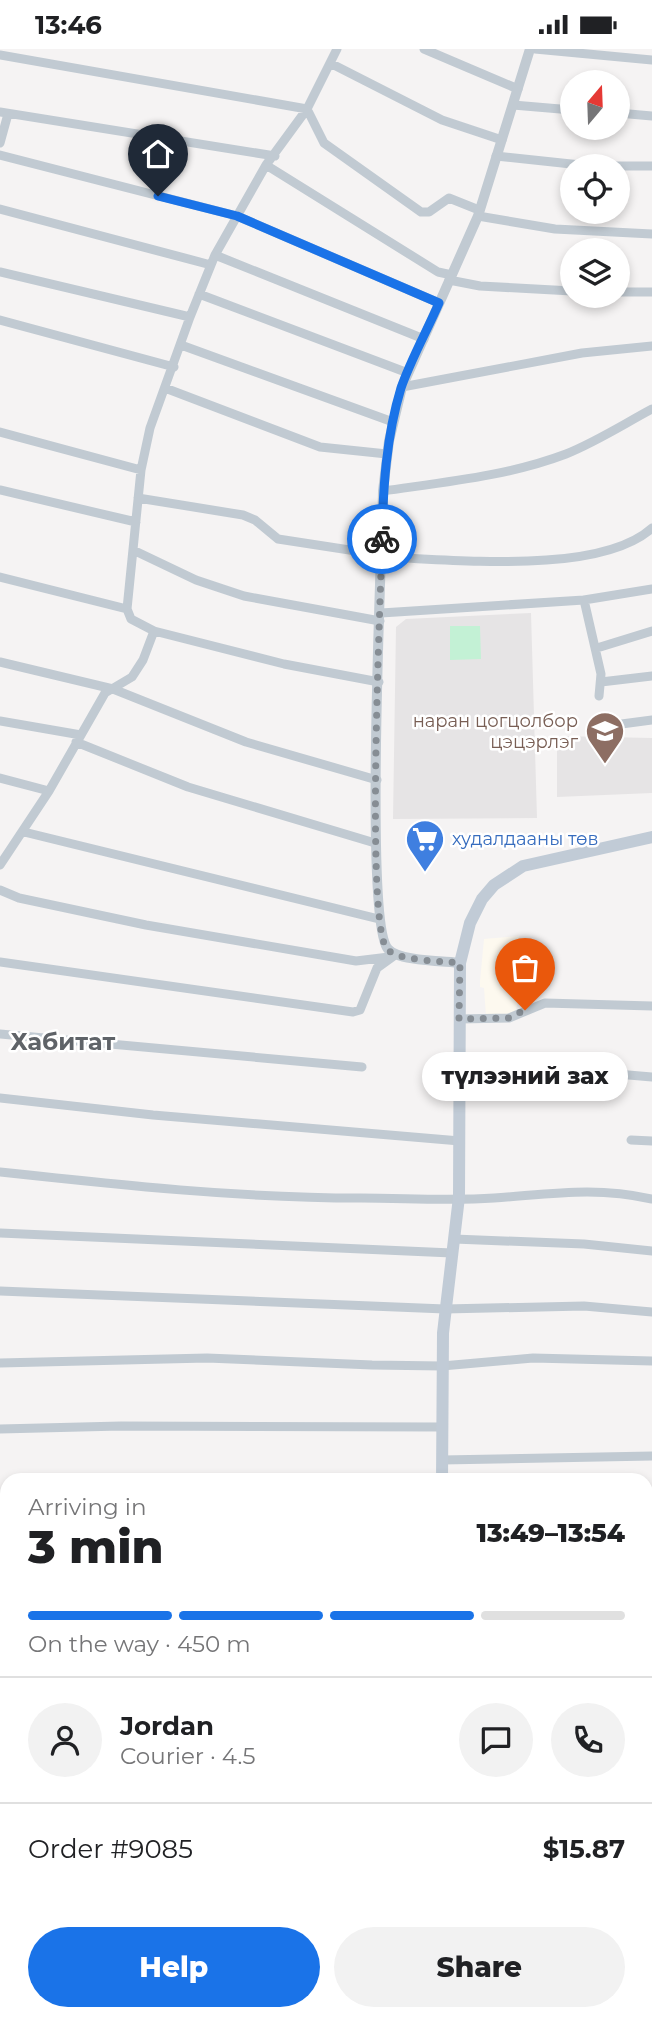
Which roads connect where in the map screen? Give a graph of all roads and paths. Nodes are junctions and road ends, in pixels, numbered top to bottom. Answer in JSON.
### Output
{"nodes":[{"id":1,"x":335,"y":49,"type":"edge"},
{"id":2,"x":424,"y":49,"type":"edge"},
{"id":3,"x":532,"y":49,"type":"edge"},
{"id":4,"x":0,"y":55,"type":"edge"},
{"id":5,"x":652,"y":60,"type":"edge"},
{"id":6,"x":330,"y":63,"type":"junction"},
{"id":7,"x":518,"y":89,"type":"junction"},
{"id":8,"x":513,"y":105,"type":"junction"},
{"id":9,"x":560,"y":109,"type":"edge"},
{"id":10,"x":307,"y":110,"type":"junction"},
{"id":11,"x":4,"y":113,"type":"edge"},
{"id":12,"x":630,"y":114,"type":"edge"},
{"id":13,"x":652,"y":116,"type":"edge"},
{"id":14,"x":502,"y":140,"type":"junction"},
{"id":15,"x":0,"y":143,"type":"edge"},
{"id":16,"x":0,"y":155,"type":"edge"},
{"id":17,"x":275,"y":156,"type":"junction"},
{"id":18,"x":496,"y":156,"type":"junction"},
{"id":19,"x":266,"y":165,"type":"junction"},
{"id":20,"x":652,"y":166,"type":"edge"},
{"id":21,"x":0,"y":209,"type":"edge"},
{"id":22,"x":479,"y":213,"type":"junction"},
{"id":23,"x":237,"y":216,"type":"junction"},
{"id":24,"x":652,"y":234,"type":"edge"},
{"id":25,"x":215,"y":254,"type":"junction"},
{"id":26,"x":211,"y":265,"type":"junction"},
{"id":27,"x":0,"y":272,"type":"edge"},
{"id":28,"x":450,"y":278,"type":"junction"},
{"id":29,"x":560,"y":290,"type":"edge"},
{"id":30,"x":630,"y":292,"type":"edge"},
{"id":31,"x":652,"y":292,"type":"edge"},
{"id":32,"x":199,"y":294,"type":"junction"},
{"id":33,"x":439,"y":303,"type":"junction"},
{"id":34,"x":190,"y":317,"type":"junction"},
{"id":35,"x":0,"y":320,"type":"edge"},
{"id":36,"x":424,"y":339,"type":"junction"},
{"id":37,"x":181,"y":345,"type":"junction"},
{"id":38,"x":652,"y":346,"type":"edge"},
{"id":39,"x":174,"y":367,"type":"junction"},
{"id":40,"x":408,"y":373,"type":"junction"},
{"id":41,"x":402,"y":387,"type":"junction"},
{"id":42,"x":165,"y":388,"type":"junction"},
{"id":43,"x":652,"y":409,"type":"edge"},
{"id":44,"x":393,"y":422,"type":"junction"},
{"id":45,"x":0,"y":432,"type":"edge"},
{"id":46,"x":387,"y":454,"type":"junction"},
{"id":47,"x":141,"y":470,"type":"junction"},
{"id":48,"x":0,"y":490,"type":"edge"},
{"id":49,"x":383,"y":491,"type":"junction"},
{"id":50,"x":138,"y":498,"type":"junction"},
{"id":51,"x":136,"y":522,"type":"junction"},
{"id":52,"x":652,"y":528,"type":"edge"},
{"id":53,"x":133,"y":550,"type":"junction"},
{"id":54,"x":382,"y":556,"type":"junction"},
{"id":55,"x":0,"y":577,"type":"edge"},
{"id":56,"x":652,"y":589,"type":"edge"},
{"id":57,"x":584,"y":600,"type":"junction"},
{"id":58,"x":127,"y":609,"type":"junction"},
{"id":59,"x":380,"y":617,"type":"junction"},
{"id":60,"x":154,"y":631,"type":"junction"},
{"id":61,"x":652,"y":631,"type":"edge"},
{"id":62,"x":597,"y":648,"type":"junction"},
{"id":63,"x":0,"y":662,"type":"edge"},
{"id":64,"x":652,"y":676,"type":"edge"},
{"id":65,"x":379,"y":682,"type":"junction"},
{"id":66,"x":601,"y":682,"type":"junction"},
{"id":67,"x":113,"y":688,"type":"junction"},
{"id":68,"x":599,"y":697,"type":"dead end"},
{"id":69,"x":652,"y":720,"type":"edge"},
{"id":70,"x":0,"y":721,"type":"edge"},
{"id":71,"x":614,"y":725,"type":"dead end"},
{"id":72,"x":79,"y":739,"type":"junction"},
{"id":73,"x":0,"y":778,"type":"edge"},
{"id":74,"x":377,"y":780,"type":"junction"},
{"id":75,"x":49,"y":791,"type":"junction"},
{"id":76,"x":24,"y":832,"type":"junction"},
{"id":77,"x":652,"y":837,"type":"edge"},
{"id":78,"x":375,"y":843,"type":"junction"},
{"id":79,"x":0,"y":865,"type":"edge"},
{"id":80,"x":0,"y":890,"type":"edge"},
{"id":81,"x":379,"y":919,"type":"junction"},
{"id":82,"x":395,"y":955,"type":"junction"},
{"id":83,"x":0,"y":962,"type":"edge"},
{"id":84,"x":460,"y":963,"type":"junction"},
{"id":85,"x":652,"y":1006,"type":"edge"},
{"id":86,"x":459,"y":1019,"type":"junction"},
{"id":87,"x":0,"y":1034,"type":"edge"},
{"id":88,"x":362,"y":1067,"type":"dead end"},
{"id":89,"x":547,"y":1068,"type":"dead end"},
{"id":90,"x":652,"y":1077,"type":"edge"},
{"id":91,"x":0,"y":1098,"type":"edge"},
{"id":92,"x":631,"y":1140,"type":"dead end"},
{"id":93,"x":460,"y":1141,"type":"junction"},
{"id":94,"x":652,"y":1141,"type":"edge"},
{"id":95,"x":0,"y":1172,"type":"edge"},
{"id":96,"x":459,"y":1198,"type":"junction"},
{"id":97,"x":652,"y":1199,"type":"edge"},
{"id":98,"x":0,"y":1233,"type":"edge"},
{"id":99,"x":454,"y":1239,"type":"junction"},
{"id":100,"x":652,"y":1251,"type":"edge"},
{"id":101,"x":452,"y":1253,"type":"junction"},
{"id":102,"x":0,"y":1291,"type":"edge"},
{"id":103,"x":445,"y":1309,"type":"junction"},
{"id":104,"x":652,"y":1312,"type":"edge"},
{"id":105,"x":652,"y":1361,"type":"edge"},
{"id":106,"x":0,"y":1363,"type":"edge"},
{"id":107,"x":442,"y":1366,"type":"junction"},
{"id":108,"x":442,"y":1427,"type":"junction"},
{"id":109,"x":0,"y":1429,"type":"edge"},
{"id":110,"x":652,"y":1456,"type":"edge"},
{"id":111,"x":442,"y":1460,"type":"junction"},
{"id":112,"x":442,"y":1473,"type":"edge"}],
"edges":[{"from":1,"to":6,"type":"street"},
{"from":2,"to":7,"type":"street"},
{"from":3,"to":5,"type":"street"},
{"from":3,"to":7,"type":"street"},
{"from":4,"to":10,"type":"street"},
{"from":6,"to":10,"type":"street"},
{"from":6,"to":14,"type":"street"},
{"from":7,"to":8,"type":"street"},
{"from":8,"to":9,"type":"street"},
{"from":8,"to":14,"type":"street"},
{"from":10,"to":17,"type":"street"},
{"from":10,"to":22,"type":"street"},
{"from":11,"to":15,"type":"street"},
{"from":11,"to":17,"type":"street"},
{"from":12,"to":13,"type":"street"},
{"from":14,"to":18,"type":"street"},
{"from":16,"to":23,"type":"street"},
{"from":17,"to":19,"type":"street"},
{"from":18,"to":20,"type":"street"},
{"from":18,"to":22,"type":"street"},
{"from":19,"to":23,"type":"street"},
{"from":19,"to":28,"type":"street"},
{"from":21,"to":26,"type":"street"},
{"from":22,"to":24,"type":"street"},
{"from":22,"to":28,"type":"street"},
{"from":23,"to":25,"type":"street"},
{"from":23,"to":33,"type":"street"},
{"from":25,"to":26,"type":"street"},
{"from":25,"to":36,"type":"street"},
{"from":26,"to":32,"type":"street"},
{"from":27,"to":34,"type":"street"},
{"from":28,"to":29,"type":"street"},
{"from":28,"to":33,"type":"street"},
{"from":30,"to":31,"type":"street"},
{"from":32,"to":34,"type":"street"},
{"from":32,"to":40,"type":"street"},
{"from":33,"to":36,"type":"street"},
{"from":34,"to":37,"type":"street"},
{"from":35,"to":39,"type":"street"},
{"from":36,"to":40,"type":"street"},
{"from":37,"to":39,"type":"street"},
{"from":37,"to":44,"type":"street"},
{"from":38,"to":41,"type":"street"},
{"from":39,"to":42,"type":"street"},
{"from":40,"to":41,"type":"street"},
{"from":41,"to":44,"type":"street"},
{"from":42,"to":46,"type":"street"},
{"from":42,"to":47,"type":"street"},
{"from":43,"to":49,"type":"street"},
{"from":44,"to":46,"type":"street"},
{"from":45,"to":47,"type":"street"},
{"from":46,"to":49,"type":"street"},
{"from":47,"to":50,"type":"street"},
{"from":48,"to":51,"type":"street"},
{"from":49,"to":54,"type":"street"},
{"from":50,"to":51,"type":"street"},
{"from":50,"to":54,"type":"street"},
{"from":51,"to":53,"type":"street"},
{"from":52,"to":54,"type":"street"},
{"from":53,"to":58,"type":"street"},
{"from":53,"to":59,"type":"street"},
{"from":54,"to":59,"type":"street"},
{"from":55,"to":58,"type":"street"},
{"from":56,"to":57,"type":"street"},
{"from":57,"to":59,"type":"street"},
{"from":57,"to":62,"type":"street"},
{"from":58,"to":60,"type":"street"},
{"from":59,"to":65,"type":"street"},
{"from":60,"to":65,"type":"street"},
{"from":60,"to":67,"type":"street"},
{"from":61,"to":62,"type":"street"},
{"from":62,"to":66,"type":"street"},
{"from":63,"to":67,"type":"street"},
{"from":64,"to":66,"type":"street"},
{"from":65,"to":74,"type":"street"},
{"from":66,"to":68,"type":"street"},
{"from":67,"to":72,"type":"street"},
{"from":67,"to":74,"type":"street"},
{"from":69,"to":71,"type":"street"},
{"from":70,"to":72,"type":"street"},
{"from":72,"to":75,"type":"street"},
{"from":72,"to":78,"type":"street"},
{"from":73,"to":75,"type":"street"},
{"from":74,"to":78,"type":"street"},
{"from":75,"to":76,"type":"street"},
{"from":76,"to":79,"type":"street"},
{"from":76,"to":81,"type":"street"},
{"from":77,"to":84,"type":"main road"},
{"from":78,"to":81,"type":"street"},
{"from":80,"to":82,"type":"street"},
{"from":81,"to":82,"type":"street"},
{"from":82,"to":83,"type":"street"},
{"from":82,"to":84,"type":"street"},
{"from":84,"to":86,"type":"main road"},
{"from":85,"to":86,"type":"street"},
{"from":86,"to":93,"type":"main road"},
{"from":87,"to":88,"type":"street"},
{"from":89,"to":90,"type":"street"},
{"from":91,"to":93,"type":"street"},
{"from":92,"to":94,"type":"street"},
{"from":93,"to":96,"type":"main road"},
{"from":95,"to":96,"type":"street"},
{"from":96,"to":97,"type":"street"},
{"from":96,"to":99,"type":"main road"},
{"from":98,"to":101,"type":"street"},
{"from":99,"to":100,"type":"street"},
{"from":99,"to":101,"type":"main road"},
{"from":101,"to":103,"type":"main road"},
{"from":102,"to":103,"type":"street"},
{"from":103,"to":104,"type":"street"},
{"from":103,"to":107,"type":"main road"},
{"from":105,"to":107,"type":"street"},
{"from":106,"to":107,"type":"street"},
{"from":107,"to":108,"type":"main road"},
{"from":108,"to":109,"type":"street"},
{"from":108,"to":111,"type":"main road"},
{"from":110,"to":111,"type":"street"},
{"from":111,"to":112,"type":"main road"}]}
